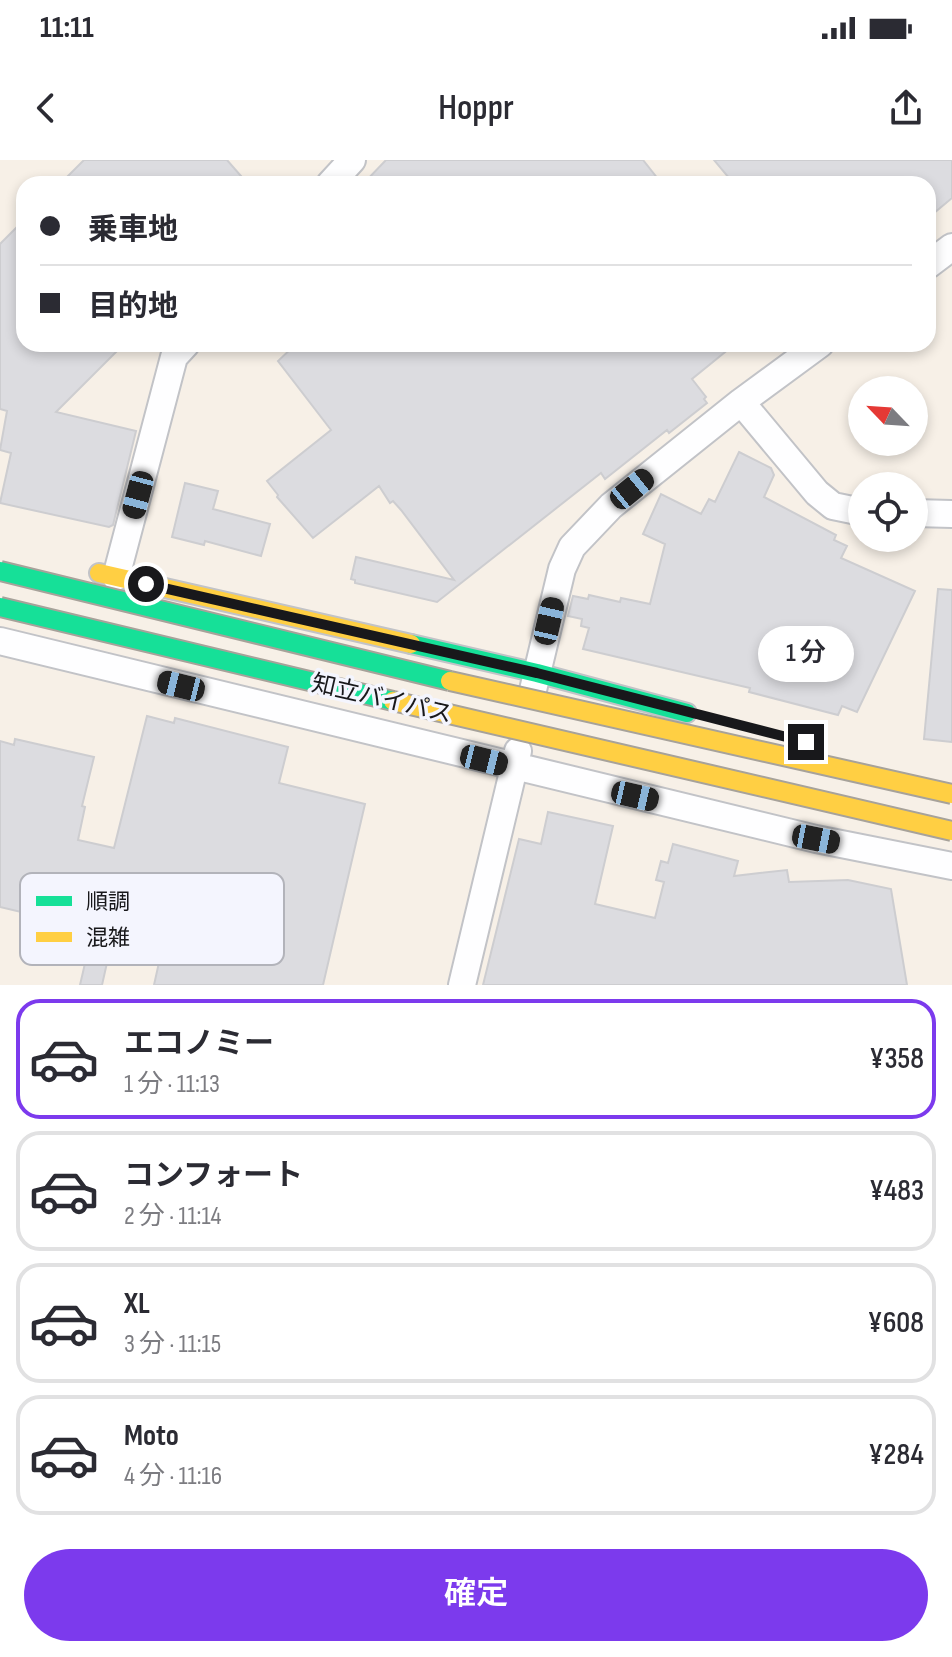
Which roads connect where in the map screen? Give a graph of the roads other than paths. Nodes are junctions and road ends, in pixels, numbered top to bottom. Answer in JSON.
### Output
{"nodes":[{"id":1,"x":352,"y":160,"type":"edge"},
{"id":2,"x":337,"y":176,"type":"edge"},
{"id":3,"x":179,"y":352,"type":"edge"},
{"id":4,"x":809,"y":352,"type":"edge"},
{"id":5,"x":741,"y":402,"type":"junction"},
{"id":6,"x":848,"y":509,"type":"edge"},
{"id":7,"x":928,"y":513,"type":"edge"},
{"id":8,"x":952,"y":514,"type":"edge"},
{"id":9,"x":87,"y":570,"type":"dead end"},
{"id":10,"x":0,"y":571,"type":"edge"},
{"id":11,"x":116,"y":577,"type":"junction"},
{"id":12,"x":0,"y":607,"type":"edge"},
{"id":13,"x":0,"y":641,"type":"edge"},
{"id":14,"x":537,"y":673,"type":"junction"},
{"id":15,"x":706,"y":718,"type":"dead end"},
{"id":16,"x":514,"y":767,"type":"junction"},
{"id":17,"x":952,"y":794,"type":"edge"},
{"id":18,"x":952,"y":831,"type":"edge"},
{"id":19,"x":952,"y":866,"type":"edge"},
{"id":20,"x":462,"y":985,"type":"edge"}],
"edges":[{"from":1,"to":2,"type":"street"},
{"from":3,"to":11,"type":"street"},
{"from":4,"to":5,"type":"street"},
{"from":5,"to":6,"type":"street"},
{"from":5,"to":14,"type":"street"},
{"from":7,"to":8,"type":"street"},
{"from":9,"to":11,"type":"main road"},
{"from":10,"to":17,"type":"main road","name":"知立バイパス","bridge":true},
{"from":11,"to":14,"type":"main road"},
{"from":12,"to":18,"type":"main road","name":"知立バイパス","bridge":true},
{"from":13,"to":16,"type":"street"},
{"from":14,"to":15,"type":"main road"},
{"from":14,"to":16,"type":"street"},
{"from":16,"to":19,"type":"street"},
{"from":16,"to":20,"type":"street"}]}
